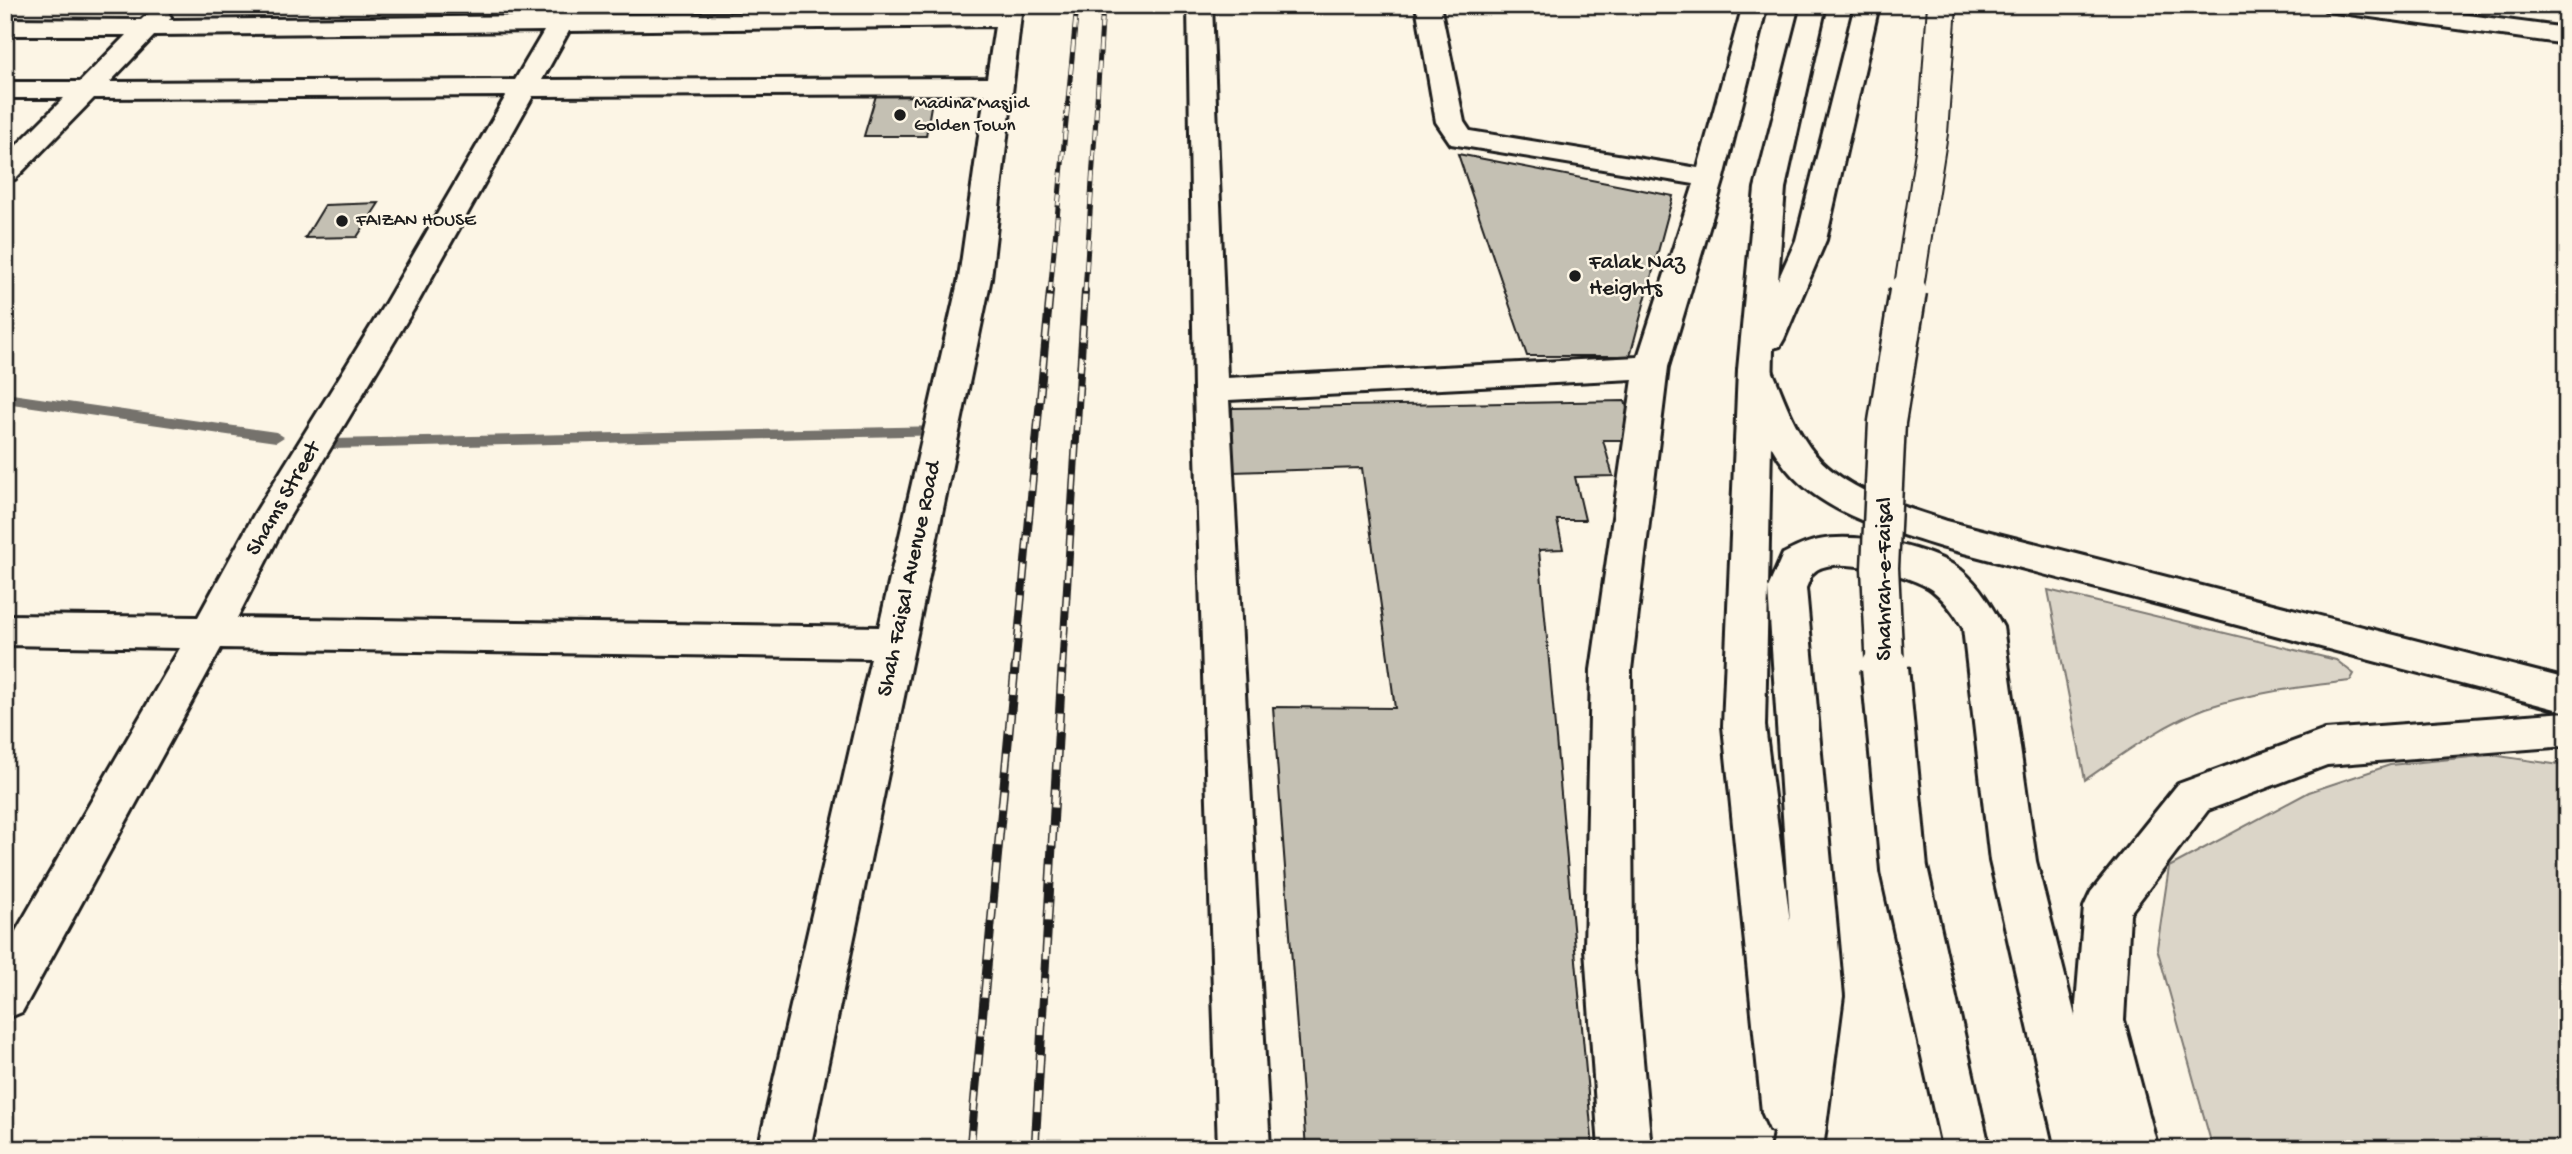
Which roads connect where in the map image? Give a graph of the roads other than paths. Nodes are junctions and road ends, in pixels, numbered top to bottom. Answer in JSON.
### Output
{"nodes":[{"id":1,"x":170,"y":5,"type":"edge"},
{"id":2,"x":1200,"y":5,"type":"edge"},
{"id":3,"x":1428,"y":5,"type":"edge"},
{"id":4,"x":1755,"y":5,"type":"edge"},
{"id":5,"x":1814,"y":5,"type":"edge"},
{"id":6,"x":1867,"y":5,"type":"edge"},
{"id":7,"x":1879,"y":5,"type":"edge"},
{"id":8,"x":1942,"y":5,"type":"edge"},
{"id":9,"x":2334,"y":5,"type":"edge"},
{"id":10,"x":2387,"y":5,"type":"edge"},
{"id":11,"x":1009,"y":12,"type":"edge"},
{"id":12,"x":566,"y":14,"type":"edge"},
{"id":13,"x":5,"y":27,"type":"edge"},
{"id":14,"x":148,"y":28,"type":"junction"},
{"id":15,"x":2567,"y":35,"type":"edge"},
{"id":16,"x":1855,"y":54,"type":"junction"},
{"id":17,"x":1000,"y":86,"type":"junction"},
{"id":18,"x":526,"y":87,"type":"junction"},
{"id":19,"x":5,"y":90,"type":"edge"},
{"id":20,"x":86,"y":90,"type":"junction"},
{"id":21,"x":9,"y":165,"type":"edge"},
{"id":22,"x":1710,"y":178,"type":"junction"},
{"id":23,"x":1651,"y":367,"type":"junction"},
{"id":24,"x":1755,"y":370,"type":"junction"},
{"id":25,"x":1211,"y":390,"type":"junction"},
{"id":26,"x":5,"y":630,"type":"edge"},
{"id":27,"x":210,"y":632,"type":"junction"},
{"id":28,"x":896,"y":643,"type":"junction"},
{"id":29,"x":2567,"y":696,"type":"edge"},
{"id":30,"x":2567,"y":729,"type":"edge"},
{"id":31,"x":5,"y":996,"type":"edge"},
{"id":32,"x":784,"y":1149,"type":"edge"},
{"id":33,"x":1244,"y":1149,"type":"edge"},
{"id":34,"x":1625,"y":1149,"type":"edge"},
{"id":35,"x":1795,"y":1149,"type":"edge"},
{"id":36,"x":1966,"y":1149,"type":"edge"},
{"id":37,"x":2081,"y":1149,"type":"edge"},
{"id":38,"x":2132,"y":1149,"type":"edge"}],
"edges":[{"from":1,"to":14,"type":"main road"},
{"from":2,"to":25,"type":"main road"},
{"from":3,"to":22,"type":"main road"},
{"from":4,"to":22,"type":"main road"},
{"from":5,"to":24,"type":"main road"},
{"from":6,"to":16,"type":"main road"},
{"from":7,"to":16,"type":"main road"},
{"from":8,"to":36,"type":"main road","name":"Shahrah-e-Faisal","bridge":true},
{"from":9,"to":15,"type":"main road"},
{"from":10,"to":15,"type":"main road"},
{"from":11,"to":12,"type":"main road"},
{"from":11,"to":17,"type":"main road","name":"Shah Faisal Avenue Road"},
{"from":12,"to":14,"type":"main road"},
{"from":12,"to":18,"type":"main road","name":"Shams Street"},
{"from":13,"to":14,"type":"main road"},
{"from":14,"to":20,"type":"main road"},
{"from":16,"to":24,"type":"main road"},
{"from":17,"to":18,"type":"main road"},
{"from":17,"to":28,"type":"main road","name":"Shah Faisal Avenue Road"},
{"from":18,"to":20,"type":"main road"},
{"from":18,"to":27,"type":"main road","name":"Shams Street"},
{"from":19,"to":20,"type":"main road"},
{"from":20,"to":21,"type":"main road"},
{"from":22,"to":23,"type":"main road"},
{"from":23,"to":25,"type":"main road"},
{"from":23,"to":34,"type":"main road"},
{"from":24,"to":29,"type":"main road"},
{"from":24,"to":35,"type":"main road"},
{"from":25,"to":33,"type":"main road"},
{"from":26,"to":27,"type":"main road"},
{"from":27,"to":28,"type":"main road"},
{"from":27,"to":31,"type":"main road","name":"Shams Street"},
{"from":28,"to":32,"type":"main road","name":"Shah Faisal Avenue Road"},
{"from":30,"to":38,"type":"main road"},
{"from":35,"to":37,"type":"main road"}]}
